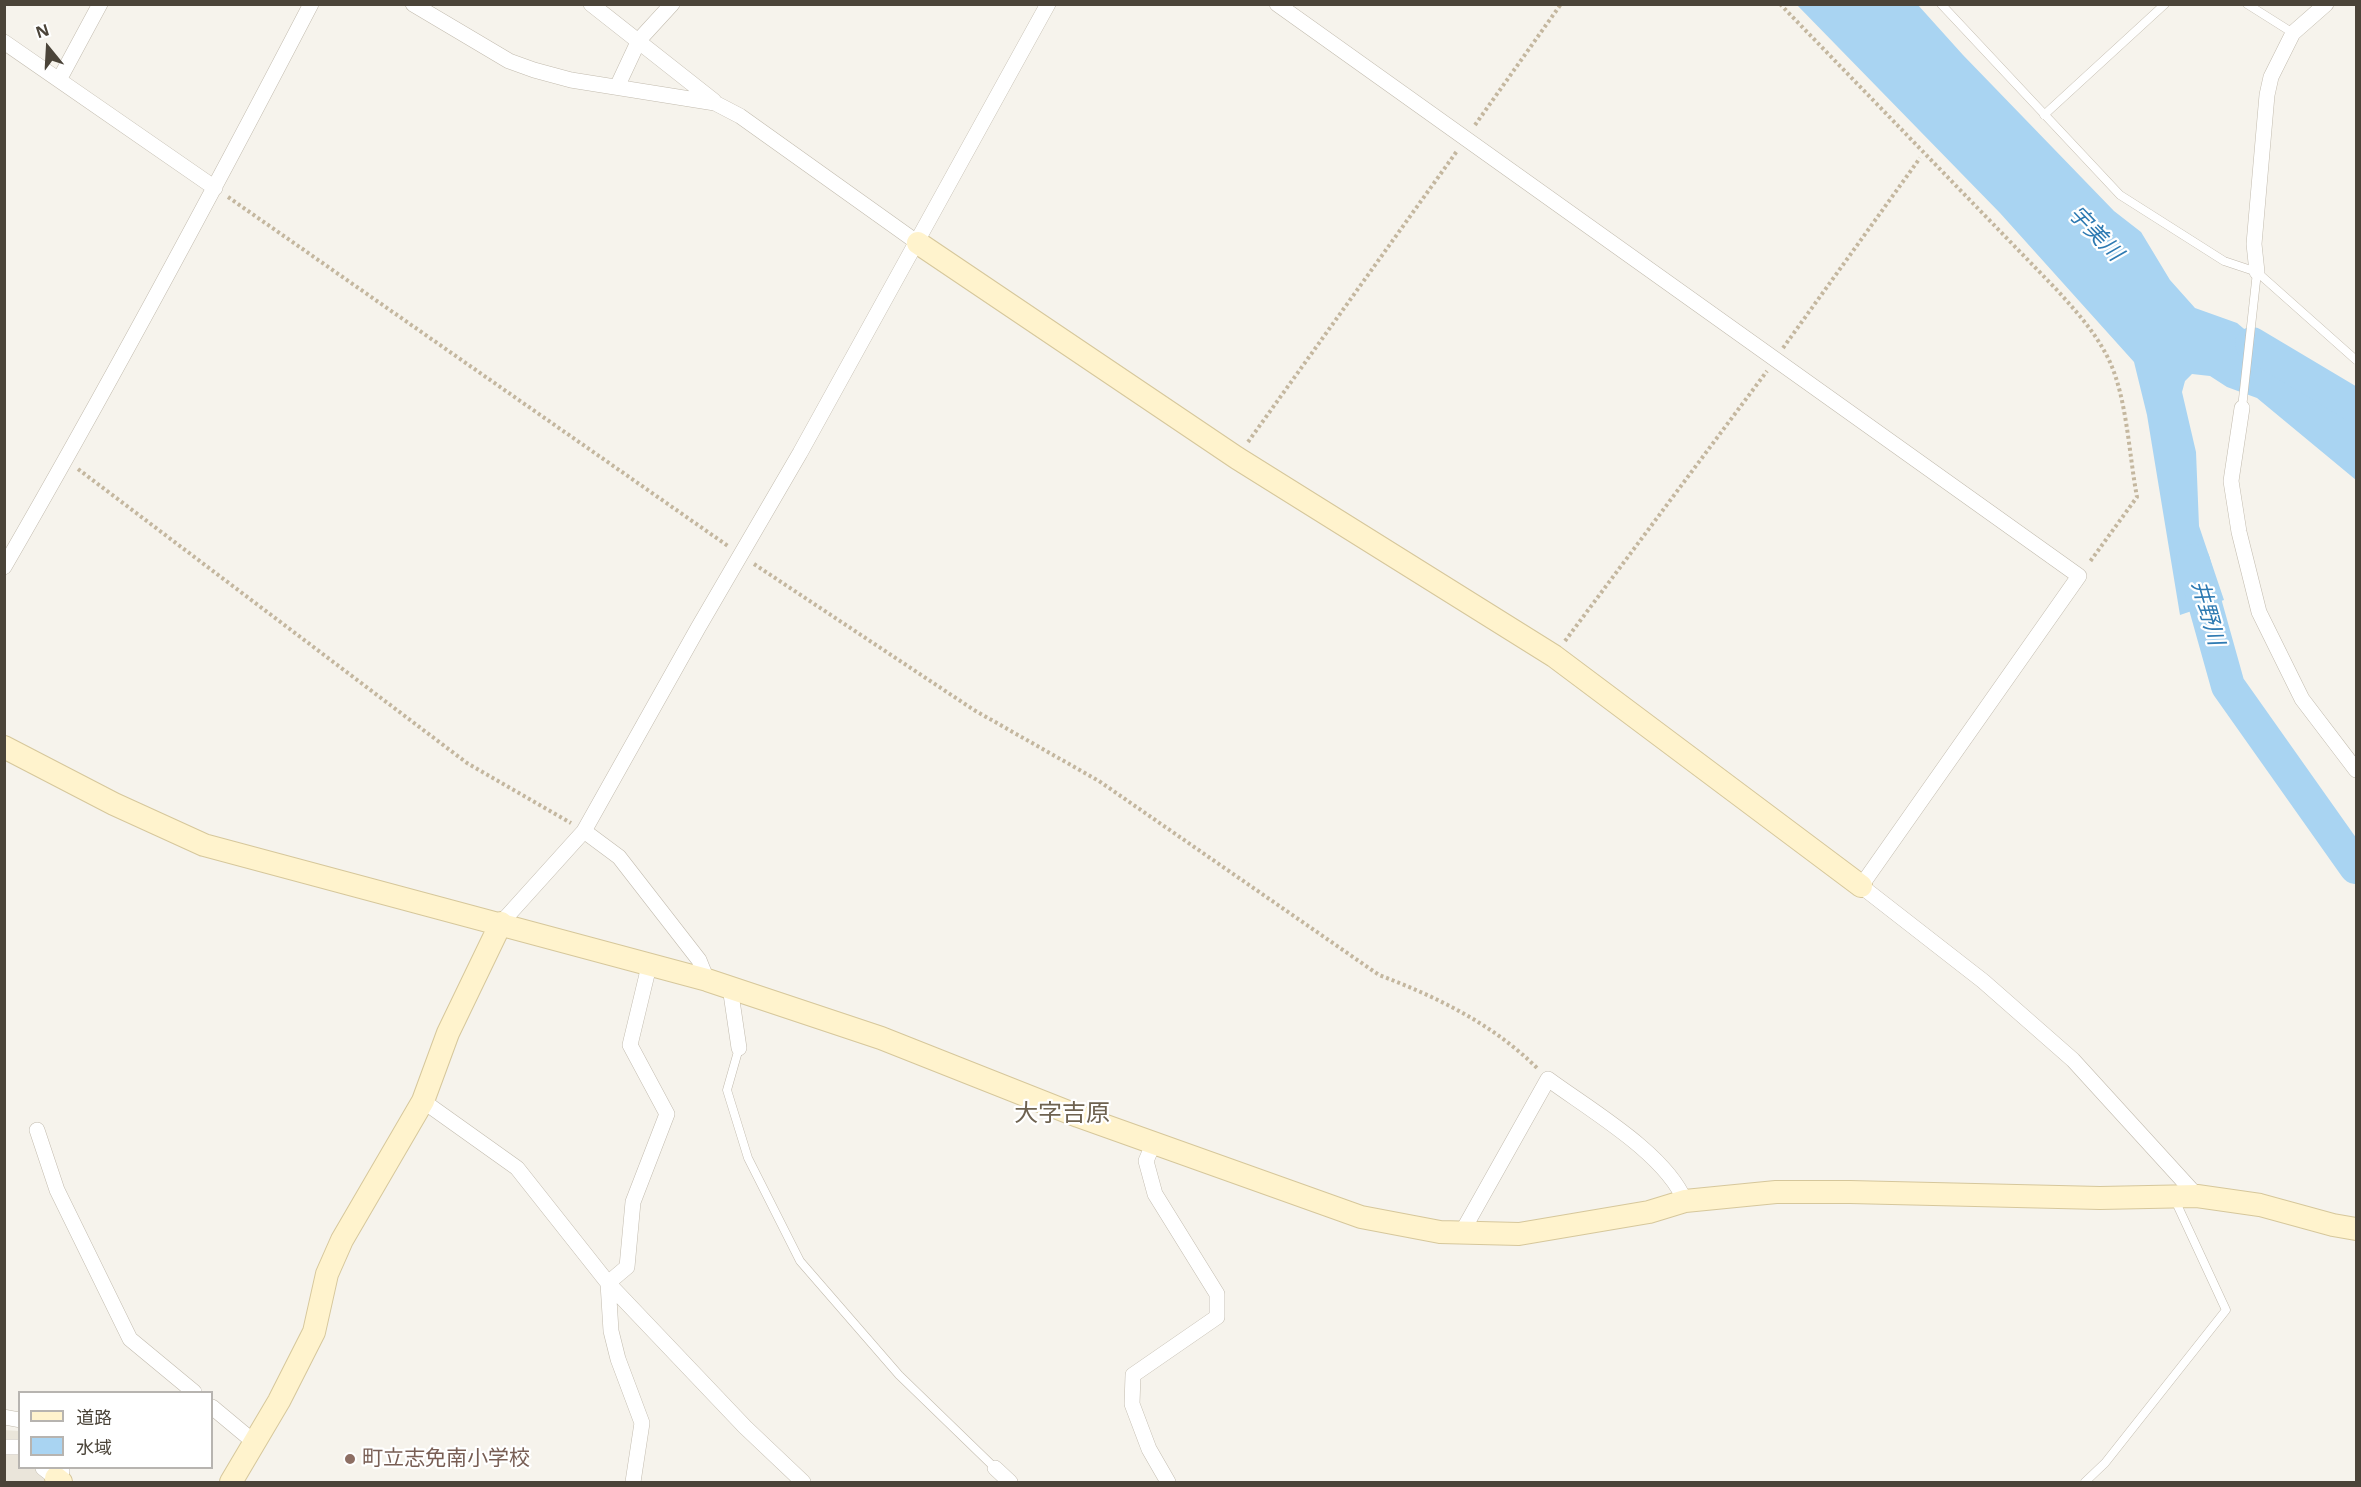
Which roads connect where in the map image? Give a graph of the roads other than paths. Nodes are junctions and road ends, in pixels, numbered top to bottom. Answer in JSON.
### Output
{"nodes":[{"id":1,"x":100,"y":4,"type":"edge"},
{"id":2,"x":310,"y":4,"type":"edge"},
{"id":3,"x":413,"y":4,"type":"edge"},
{"id":4,"x":591,"y":4,"type":"edge"},
{"id":5,"x":672,"y":4,"type":"edge"},
{"id":6,"x":1048,"y":4,"type":"edge"},
{"id":7,"x":1277,"y":4,"type":"edge"},
{"id":8,"x":1941,"y":4,"type":"edge"},
{"id":9,"x":2165,"y":4,"type":"edge"},
{"id":10,"x":2247,"y":4,"type":"edge"},
{"id":11,"x":2326,"y":4,"type":"edge"},
{"id":12,"x":2293,"y":33,"type":"junction"},
{"id":13,"x":639,"y":40,"type":"junction"},
{"id":14,"x":4,"y":42,"type":"edge"},
{"id":15,"x":59,"y":80,"type":"junction"},
{"id":16,"x":617,"y":87,"type":"junction"},
{"id":17,"x":716,"y":103,"type":"junction"},
{"id":18,"x":2044,"y":115,"type":"junction"},
{"id":19,"x":215,"y":188,"type":"junction"},
{"id":20,"x":918,"y":243,"type":"junction"},
{"id":21,"x":2257,"y":272,"type":"junction"},
{"id":22,"x":2356,"y":360,"type":"edge"},
{"id":23,"x":2242,"y":408,"type":"joint"},
{"id":24,"x":4,"y":567,"type":"edge"},
{"id":25,"x":4,"y":747,"type":"edge"},
{"id":26,"x":2356,"y":770,"type":"edge"},
{"id":27,"x":585,"y":831,"type":"junction"},
{"id":28,"x":1861,"y":886,"type":"junction"},
{"id":29,"x":501,"y":923,"type":"junction"},
{"id":30,"x":649,"y":966,"type":"junction"},
{"id":31,"x":707,"y":980,"type":"junction"},
{"id":32,"x":730,"y":987,"type":"junction"},
{"id":33,"x":739,"y":1048,"type":"joint"},
{"id":34,"x":423,"y":1101,"type":"junction"},
{"id":35,"x":37,"y":1130,"type":"dead end"},
{"id":36,"x":1154,"y":1142,"type":"junction"},
{"id":37,"x":2197,"y":1196,"type":"junction"},
{"id":38,"x":2173,"y":1197,"type":"junction"},
{"id":39,"x":1685,"y":1201,"type":"junction"},
{"id":40,"x":2356,"y":1229,"type":"edge"},
{"id":41,"x":1462,"y":1232,"type":"junction"},
{"id":42,"x":609,"y":1283,"type":"junction"},
{"id":43,"x":193,"y":1391,"type":"edge"},
{"id":44,"x":213,"y":1408,"type":"edge"},
{"id":45,"x":254,"y":1442,"type":"junction"},
{"id":46,"x":995,"y":1468,"type":"joint"},
{"id":47,"x":39,"y":1469,"type":"edge"},
{"id":48,"x":53,"y":1476,"type":"edge"},
{"id":49,"x":231,"y":1482,"type":"edge"},
{"id":50,"x":633,"y":1482,"type":"edge"},
{"id":51,"x":803,"y":1482,"type":"edge"},
{"id":52,"x":1010,"y":1482,"type":"edge"},
{"id":53,"x":1168,"y":1482,"type":"edge"},
{"id":54,"x":2085,"y":1482,"type":"edge"}],
"edges":[{"from":1,"to":15,"type":"street"},
{"from":2,"to":19,"type":"street"},
{"from":3,"to":16,"type":"street"},
{"from":4,"to":13,"type":"street"},
{"from":5,"to":13,"type":"street"},
{"from":6,"to":20,"type":"street"},
{"from":7,"to":28,"type":"street"},
{"from":8,"to":18,"type":"lane"},
{"from":9,"to":18,"type":"lane"},
{"from":10,"to":12,"type":"lane"},
{"from":11,"to":12,"type":"street"},
{"from":12,"to":21,"type":"street"},
{"from":13,"to":16,"type":"street"},
{"from":13,"to":17,"type":"street"},
{"from":14,"to":15,"type":"street"},
{"from":15,"to":19,"type":"street"},
{"from":16,"to":17,"type":"street"},
{"from":17,"to":20,"type":"street"},
{"from":18,"to":21,"type":"lane"},
{"from":19,"to":24,"type":"street"},
{"from":20,"to":27,"type":"street"},
{"from":20,"to":28,"type":"street"},
{"from":21,"to":22,"type":"lane"},
{"from":21,"to":23,"type":"lane"},
{"from":23,"to":26,"type":"street"},
{"from":25,"to":29,"type":"street"},
{"from":27,"to":29,"type":"street"},
{"from":27,"to":31,"type":"street"},
{"from":28,"to":37,"type":"street"},
{"from":29,"to":30,"type":"street"},
{"from":29,"to":34,"type":"street"},
{"from":30,"to":31,"type":"street"},
{"from":30,"to":42,"type":"street"},
{"from":31,"to":32,"type":"street"},
{"from":32,"to":33,"type":"street"},
{"from":32,"to":36,"type":"street"},
{"from":33,"to":46,"type":"lane"},
{"from":34,"to":42,"type":"street"},
{"from":34,"to":45,"type":"street"},
{"from":35,"to":43,"type":"street"},
{"from":36,"to":41,"type":"street"},
{"from":36,"to":53,"type":"street"},
{"from":37,"to":38,"type":"street"},
{"from":37,"to":40,"type":"street"},
{"from":38,"to":39,"type":"street"},
{"from":38,"to":54,"type":"lane"},
{"from":39,"to":41,"type":"street"},
{"from":39,"to":41,"type":"street"},
{"from":42,"to":50,"type":"street"},
{"from":42,"to":51,"type":"street"},
{"from":44,"to":45,"type":"street"},
{"from":45,"to":49,"type":"street"},
{"from":46,"to":52,"type":"street"},
{"from":47,"to":48,"type":"street"}]}
